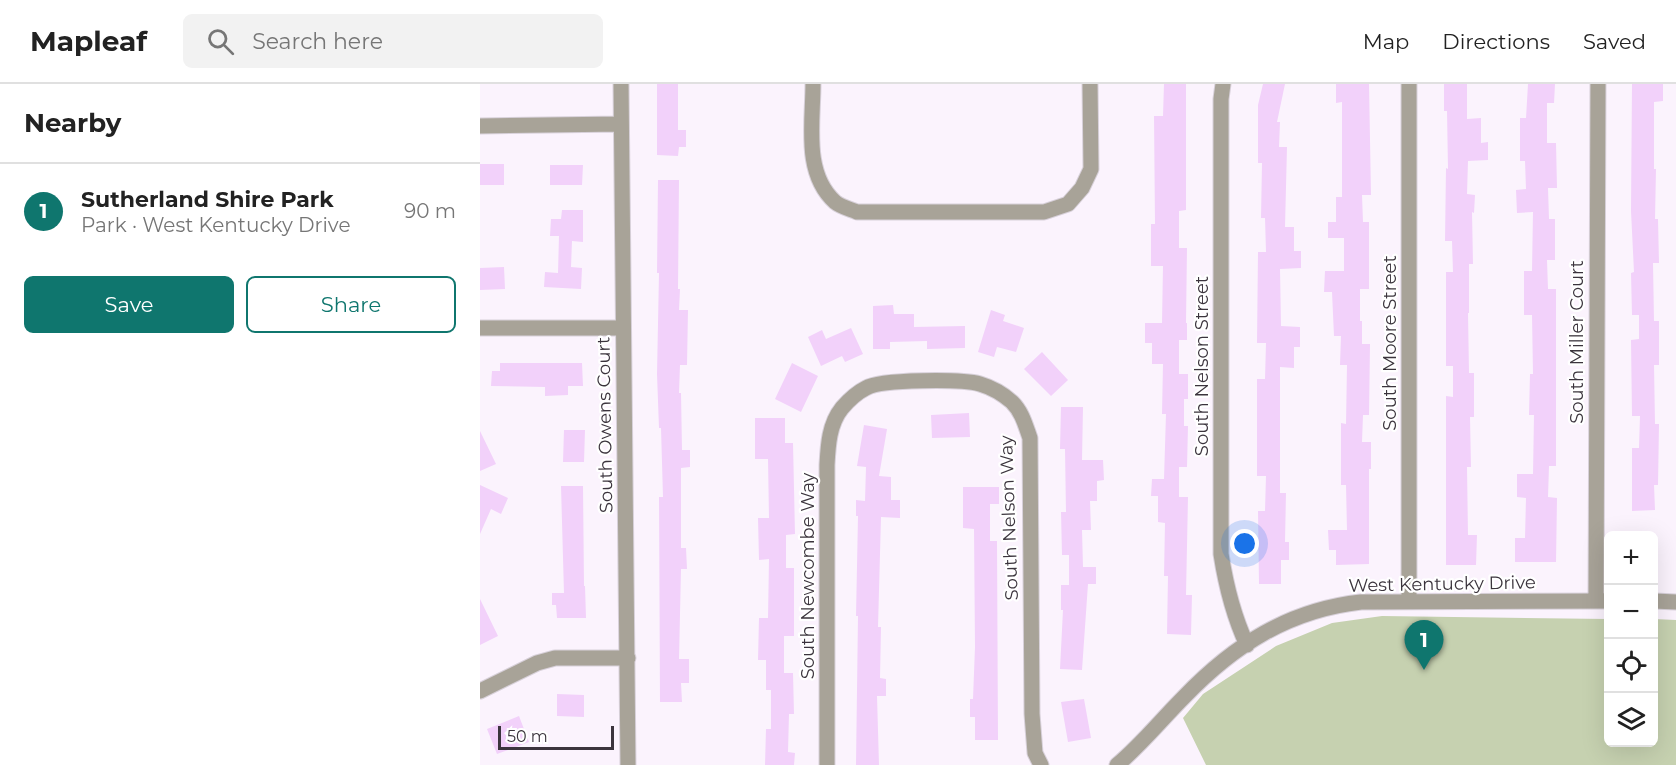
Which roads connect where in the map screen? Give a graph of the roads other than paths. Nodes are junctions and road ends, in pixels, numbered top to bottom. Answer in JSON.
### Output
{"nodes":[{"id":1,"x":621,"y":84,"type":"edge"},
{"id":2,"x":813,"y":84,"type":"edge"},
{"id":3,"x":1090,"y":84,"type":"edge"},
{"id":4,"x":1223,"y":84,"type":"edge"},
{"id":5,"x":1409,"y":84,"type":"edge"},
{"id":6,"x":1598,"y":84,"type":"edge"},
{"id":7,"x":621,"y":124,"type":"junction"},
{"id":8,"x":480,"y":126,"type":"edge"},
{"id":9,"x":480,"y":328,"type":"edge"},
{"id":10,"x":623,"y":328,"type":"junction"},
{"id":11,"x":855,"y":396,"type":"joint"},
{"id":12,"x":1409,"y":601,"type":"junction"},
{"id":13,"x":1602,"y":601,"type":"edge"},
{"id":14,"x":1658,"y":602,"type":"edge"},
{"id":15,"x":1676,"y":602,"type":"edge"},
{"id":16,"x":1247,"y":645,"type":"junction"},
{"id":17,"x":627,"y":658,"type":"junction"},
{"id":18,"x":480,"y":691,"type":"edge"},
{"id":19,"x":628,"y":765,"type":"edge"},
{"id":20,"x":827,"y":765,"type":"edge"},
{"id":21,"x":1041,"y":765,"type":"edge"},
{"id":22,"x":1117,"y":765,"type":"edge"}],
"edges":[{"from":1,"to":7,"type":"street","name":"South Owens Court"},
{"from":2,"to":3,"type":"street"},
{"from":4,"to":16,"type":"street","name":"South Nelson Street"},
{"from":5,"to":12,"type":"street","name":"South Moore Street"},
{"from":6,"to":13,"type":"street","name":"South Miller Court"},
{"from":7,"to":8,"type":"street"},
{"from":7,"to":10,"type":"street","name":"South Owens Court"},
{"from":9,"to":10,"type":"street"},
{"from":10,"to":17,"type":"street","name":"South Owens Court"},
{"from":11,"to":20,"type":"street","name":"South Newcombe Way"},
{"from":11,"to":21,"type":"street","name":"South Nelson Way"},
{"from":12,"to":13,"type":"street","name":"West Kentucky Drive"},
{"from":12,"to":16,"type":"street","name":"West Kentucky Drive"},
{"from":14,"to":15,"type":"street"},
{"from":16,"to":22,"type":"street","name":"West Kentucky Drive"},
{"from":17,"to":18,"type":"street"},
{"from":17,"to":19,"type":"street","name":"South Owens Court"}]}
